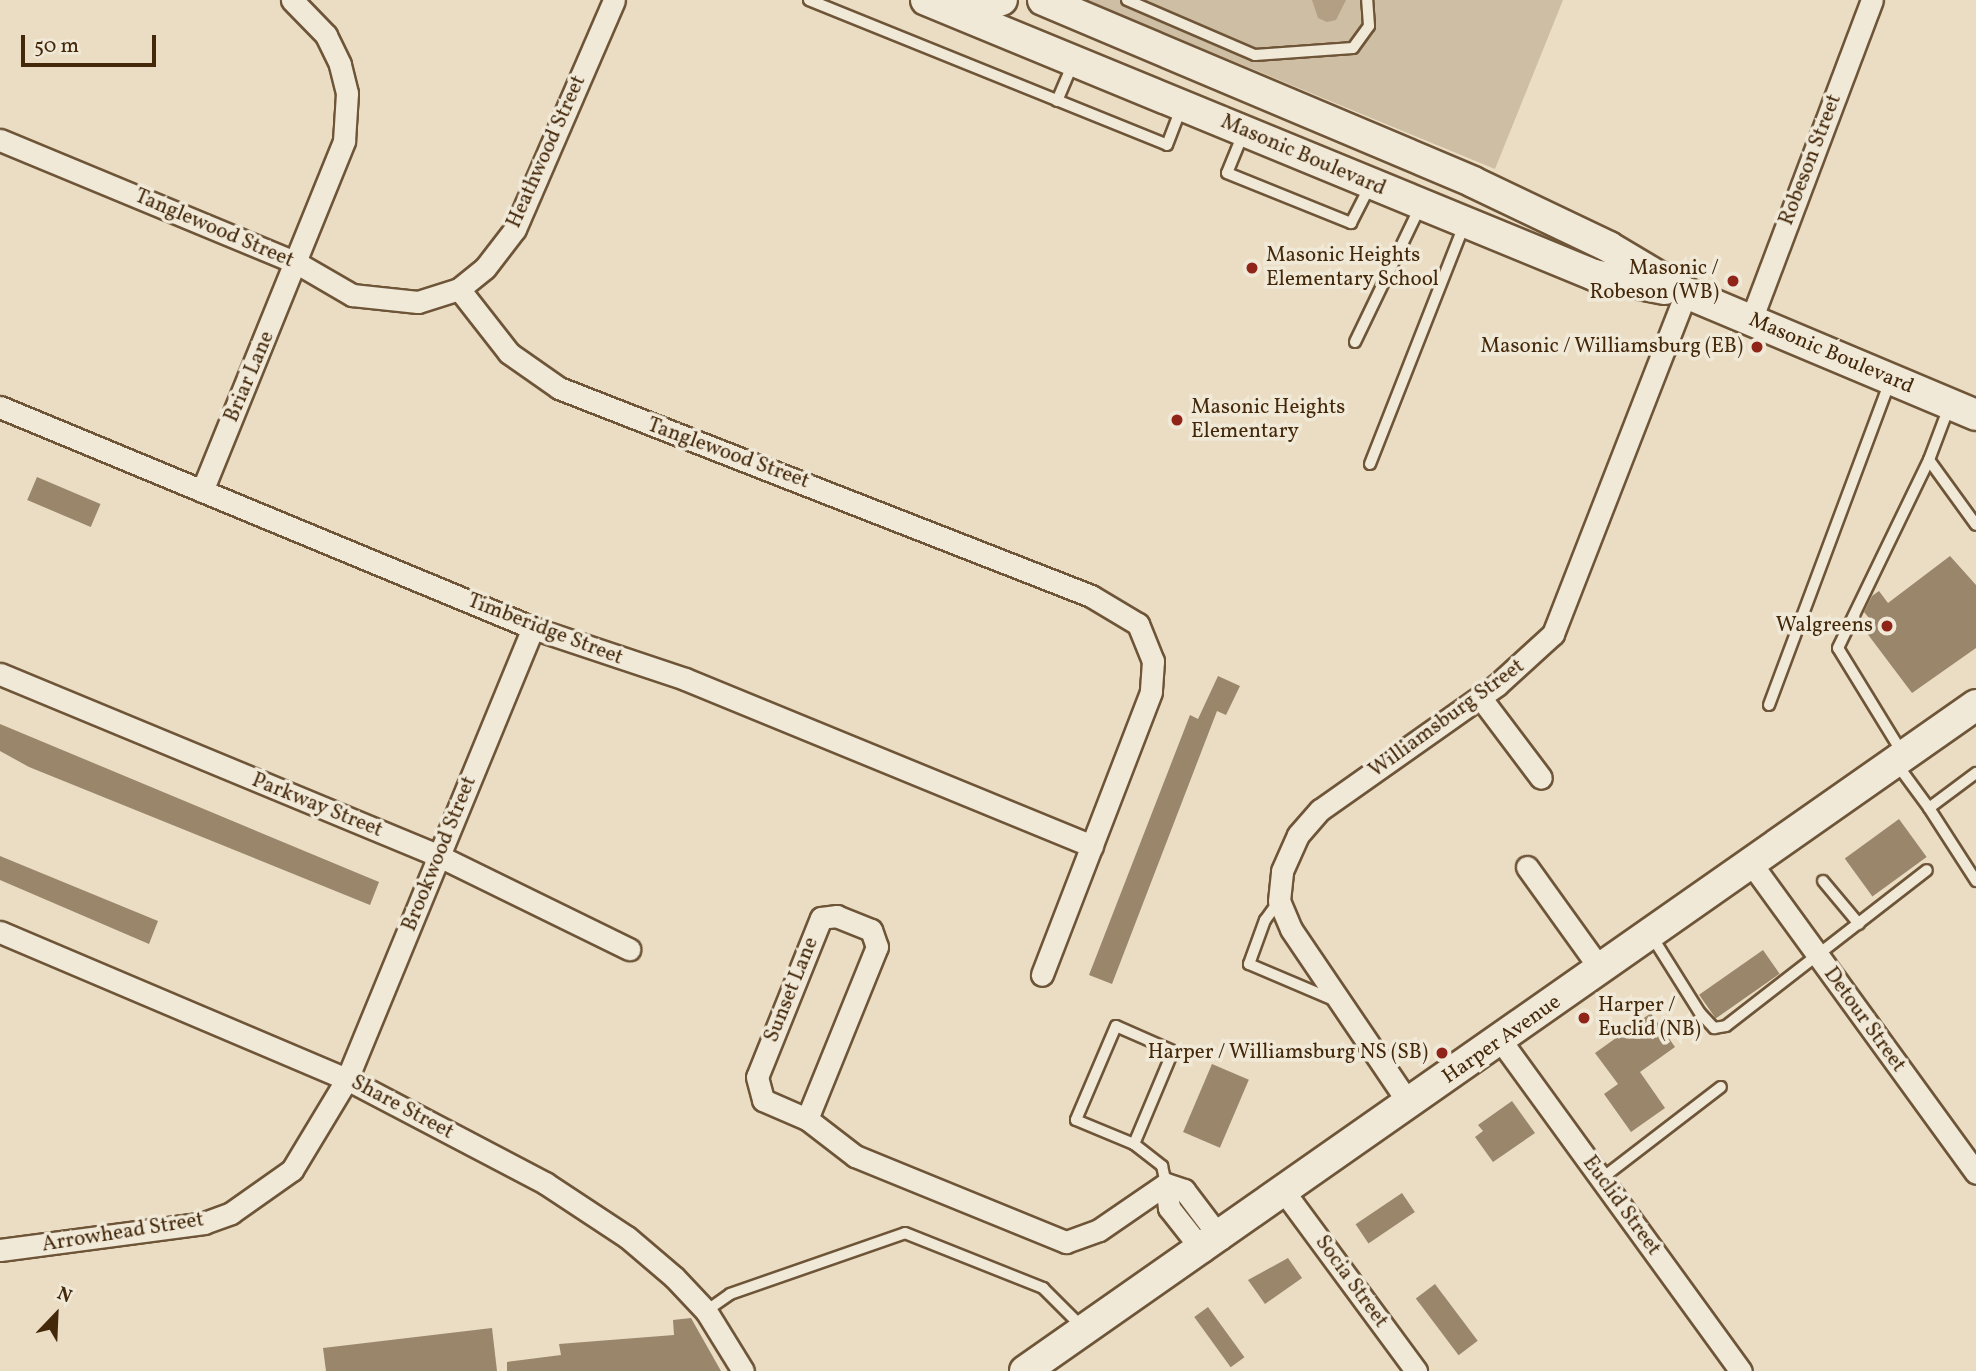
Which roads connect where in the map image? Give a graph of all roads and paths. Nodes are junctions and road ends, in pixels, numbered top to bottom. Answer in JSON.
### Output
{"nodes":[{"id":1,"x":292,"y":0,"type":"edge"},
{"id":2,"x":614,"y":0,"type":"edge"},
{"id":3,"x":809,"y":0,"type":"edge"},
{"id":4,"x":926,"y":0,"type":"edge"},
{"id":5,"x":962,"y":0,"type":"edge"},
{"id":6,"x":1002,"y":0,"type":"edge"},
{"id":7,"x":1043,"y":0,"type":"edge"},
{"id":8,"x":1127,"y":0,"type":"edge"},
{"id":9,"x":1367,"y":0,"type":"edge"},
{"id":10,"x":1872,"y":0,"type":"edge"},
{"id":11,"x":1074,"y":61,"type":"junction"},
{"id":12,"x":1057,"y":101,"type":"junction"},
{"id":13,"x":1182,"y":105,"type":"junction"},
{"id":14,"x":1301,"y":107,"type":"junction"},
{"id":15,"x":1353,"y":130,"type":"junction"},
{"id":16,"x":1244,"y":131,"type":"junction"},
{"id":17,"x":0,"y":140,"type":"edge"},
{"id":18,"x":1473,"y":182,"type":"junction"},
{"id":19,"x":1371,"y":184,"type":"junction"},
{"id":20,"x":1421,"y":204,"type":"junction"},
{"id":21,"x":1465,"y":223,"type":"junction"},
{"id":22,"x":297,"y":263,"type":"junction"},
{"id":23,"x":459,"y":289,"type":"junction"},
{"id":24,"x":1686,"y":293,"type":"junction"},
{"id":25,"x":1751,"y":320,"type":"junction"},
{"id":26,"x":1355,"y":342,"type":"dead end"},
{"id":27,"x":1891,"y":380,"type":"junction"},
{"id":28,"x":0,"y":407,"type":"edge"},
{"id":29,"x":1963,"y":409,"type":"edge"},
{"id":30,"x":1928,"y":460,"type":"junction"},
{"id":31,"x":1370,"y":464,"type":"dead end"},
{"id":32,"x":202,"y":491,"type":"junction"},
{"id":33,"x":1976,"y":525,"type":"edge"},
{"id":34,"x":533,"y":628,"type":"junction"},
{"id":35,"x":0,"y":674,"type":"edge"},
{"id":36,"x":1480,"y":697,"type":"junction"},
{"id":37,"x":1769,"y":705,"type":"dead end"},
{"id":38,"x":1976,"y":705,"type":"edge"},
{"id":39,"x":1900,"y":760,"type":"junction"},
{"id":40,"x":1976,"y":774,"type":"edge"},
{"id":41,"x":1541,"y":778,"type":"dead end"},
{"id":42,"x":1929,"y":808,"type":"junction"},
{"id":43,"x":1092,"y":846,"type":"junction"},
{"id":44,"x":439,"y":856,"type":"junction"},
{"id":45,"x":1753,"y":866,"type":"junction"},
{"id":46,"x":1527,"y":867,"type":"dead end"},
{"id":47,"x":1927,"y":870,"type":"dead end"},
{"id":48,"x":1823,"y":881,"type":"dead end"},
{"id":49,"x":1976,"y":881,"type":"edge"},
{"id":50,"x":1279,"y":901,"type":"junction"},
{"id":51,"x":1859,"y":924,"type":"junction"},
{"id":52,"x":0,"y":932,"type":"edge"},
{"id":53,"x":1651,"y":935,"type":"junction"},
{"id":54,"x":629,"y":949,"type":"dead end"},
{"id":55,"x":1818,"y":956,"type":"junction"},
{"id":56,"x":1601,"y":970,"type":"junction"},
{"id":57,"x":1042,"y":975,"type":"dead end"},
{"id":58,"x":1341,"y":1003,"type":"junction"},
{"id":59,"x":1501,"y":1041,"type":"junction"},
{"id":60,"x":347,"y":1079,"type":"junction"},
{"id":61,"x":1721,"y":1087,"type":"dead end"},
{"id":62,"x":1410,"y":1105,"type":"junction"},
{"id":63,"x":807,"y":1119,"type":"junction"},
{"id":64,"x":1134,"y":1144,"type":"junction"},
{"id":65,"x":1976,"y":1173,"type":"edge"},
{"id":66,"x":1601,"y":1179,"type":"junction"},
{"id":67,"x":1166,"y":1184,"type":"junction"},
{"id":68,"x":1285,"y":1193,"type":"junction"},
{"id":69,"x":1212,"y":1245,"type":"junction"},
{"id":70,"x":0,"y":1250,"type":"edge"},
{"id":71,"x":706,"y":1311,"type":"junction"},
{"id":72,"x":1086,"y":1331,"type":"junction"},
{"id":73,"x":1032,"y":1369,"type":"edge"},
{"id":74,"x":743,"y":1371,"type":"edge"},
{"id":75,"x":1416,"y":1371,"type":"edge"},
{"id":76,"x":1741,"y":1371,"type":"edge"}],
"edges":[{"from":1,"to":22,"type":"street","name":"Briar Lane"},
{"from":2,"to":23,"type":"street","name":"Heathwood Street"},
{"from":3,"to":12,"type":"lane"},
{"from":4,"to":11,"type":"main road","name":"Masonic Boulevard"},
{"from":5,"to":6,"type":"main road"},
{"from":7,"to":14,"type":"main road","name":"Masonic Boulevard"},
{"from":8,"to":9,"type":"lane"},
{"from":10,"to":25,"type":"street","name":"Robeson Street"},
{"from":11,"to":12,"type":"lane"},
{"from":11,"to":13,"type":"main road","name":"Masonic Boulevard"},
{"from":12,"to":13,"type":"lane"},
{"from":13,"to":16,"type":"main road","name":"Masonic Boulevard"},
{"from":14,"to":15,"type":"main road","name":"Masonic Boulevard"},
{"from":14,"to":16,"type":"main road"},
{"from":15,"to":18,"type":"main road","name":"Masonic Boulevard"},
{"from":15,"to":19,"type":"main road"},
{"from":16,"to":19,"type":"main road","name":"Masonic Boulevard"},
{"from":16,"to":19,"type":"lane"},
{"from":17,"to":22,"type":"street","name":"Tanglewood Street"},
{"from":18,"to":21,"type":"main road"},
{"from":18,"to":24,"type":"main road","name":"Masonic Boulevard"},
{"from":19,"to":20,"type":"main road","name":"Masonic Boulevard"},
{"from":20,"to":21,"type":"main road","name":"Masonic Boulevard"},
{"from":20,"to":26,"type":"lane"},
{"from":21,"to":24,"type":"main road","name":"Masonic Boulevard"},
{"from":21,"to":31,"type":"lane"},
{"from":22,"to":23,"type":"street","name":"Tanglewood Street"},
{"from":22,"to":32,"type":"street","name":"Briar Lane"},
{"from":23,"to":43,"type":"street","name":"Tanglewood Street"},
{"from":24,"to":25,"type":"main road","name":"Masonic Boulevard"},
{"from":24,"to":36,"type":"street","name":"Williamsburg Street"},
{"from":25,"to":27,"type":"main road","name":"Masonic Boulevard"},
{"from":27,"to":29,"type":"main road","name":"Masonic Boulevard"},
{"from":27,"to":37,"type":"lane"},
{"from":28,"to":32,"type":"street","name":"Timberidge Street"},
{"from":29,"to":30,"type":"lane"},
{"from":30,"to":33,"type":"lane"},
{"from":30,"to":39,"type":"lane"},
{"from":32,"to":34,"type":"street","name":"Timberidge Street"},
{"from":34,"to":43,"type":"street","name":"Timberidge Street"},
{"from":34,"to":44,"type":"street","name":"Brookwood Street"},
{"from":35,"to":44,"type":"street","name":"Parkway Street"},
{"from":36,"to":41,"type":"street"},
{"from":36,"to":50,"type":"street","name":"Williamsburg Street"},
{"from":38,"to":39,"type":"main road","name":"Harper Avenue"},
{"from":39,"to":42,"type":"lane"},
{"from":39,"to":45,"type":"main road","name":"Harper Avenue"},
{"from":40,"to":42,"type":"lane"},
{"from":42,"to":49,"type":"lane"},
{"from":43,"to":57,"type":"street","name":"Tanglewood Street"},
{"from":44,"to":54,"type":"street","name":"Parkway Street"},
{"from":44,"to":60,"type":"street","name":"Brookwood Street"},
{"from":45,"to":53,"type":"main road","name":"Harper Avenue"},
{"from":45,"to":55,"type":"street","name":"Detour Street"},
{"from":46,"to":56,"type":"street"},
{"from":47,"to":51,"type":"lane"},
{"from":48,"to":51,"type":"lane"},
{"from":50,"to":58,"type":"street"},
{"from":50,"to":58,"type":"lane"},
{"from":51,"to":55,"type":"lane"},
{"from":52,"to":60,"type":"street","name":"Share Street"},
{"from":53,"to":55,"type":"lane"},
{"from":53,"to":56,"type":"main road","name":"Harper Avenue"},
{"from":55,"to":65,"type":"street","name":"Detour Street"},
{"from":56,"to":59,"type":"main road","name":"Harper Avenue"},
{"from":58,"to":62,"type":"street"},
{"from":59,"to":62,"type":"main road","name":"Harper Avenue"},
{"from":59,"to":66,"type":"street","name":"Euclid Street"},
{"from":60,"to":70,"type":"street","name":"Arrowhead Street"},
{"from":60,"to":71,"type":"street","name":"Share Street"},
{"from":61,"to":66,"type":"lane"},
{"from":62,"to":68,"type":"main road","name":"Harper Avenue"},
{"from":63,"to":63,"type":"street","name":"Sunset Lane"},
{"from":63,"to":67,"type":"street","name":"Sunset Lane"},
{"from":64,"to":64,"type":"lane"},
{"from":64,"to":67,"type":"lane"},
{"from":66,"to":76,"type":"street","name":"Euclid Street"},
{"from":67,"to":69,"type":"street"},
{"from":68,"to":69,"type":"main road","name":"Harper Avenue"},
{"from":68,"to":75,"type":"street","name":"Socia Street"},
{"from":69,"to":72,"type":"main road","name":"Harper Avenue"},
{"from":71,"to":72,"type":"lane"},
{"from":71,"to":74,"type":"street","name":"Share Street"},
{"from":72,"to":73,"type":"main road","name":"Harper Avenue"}]}
